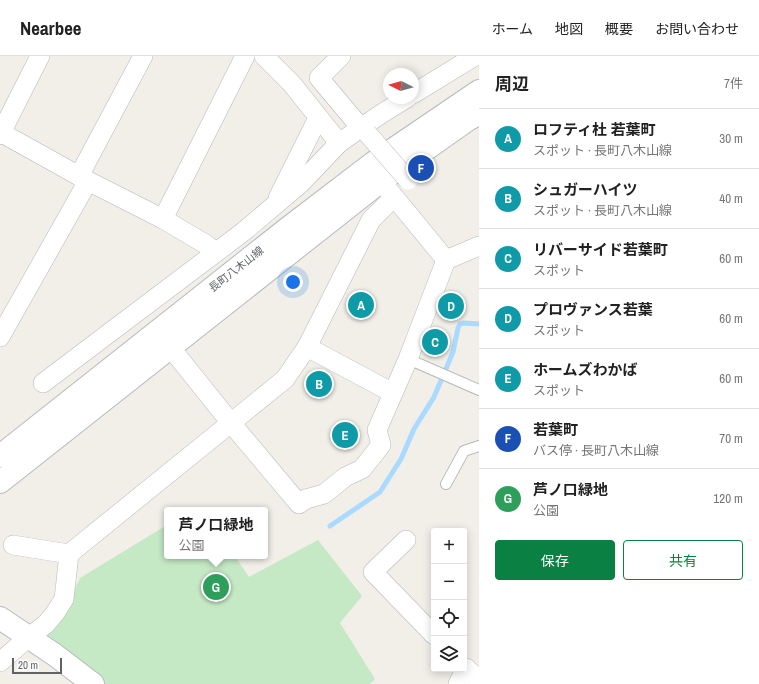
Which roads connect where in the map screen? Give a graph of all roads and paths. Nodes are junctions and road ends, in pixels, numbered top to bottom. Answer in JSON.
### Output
{"nodes":[{"id":1,"x":40,"y":56,"type":"edge"},
{"id":2,"x":143,"y":56,"type":"edge"},
{"id":3,"x":245,"y":56,"type":"edge"},
{"id":4,"x":264,"y":56,"type":"edge"},
{"id":5,"x":341,"y":56,"type":"edge"},
{"id":6,"x":475,"y":56,"type":"edge"},
{"id":7,"x":419,"y":90,"type":"edge"},
{"id":8,"x":479,"y":91,"type":"edge"},
{"id":9,"x":399,"y":104,"type":"edge"},
{"id":10,"x":479,"y":114,"type":"edge"},
{"id":11,"x":318,"y":118,"type":"junction"},
{"id":12,"x":364,"y":129,"type":"junction"},
{"id":13,"x":0,"y":133,"type":"edge"},
{"id":14,"x":339,"y":143,"type":"junction"},
{"id":15,"x":84,"y":179,"type":"junction"},
{"id":16,"x":408,"y":180,"type":"dead end"},
{"id":17,"x":387,"y":189,"type":"junction"},
{"id":18,"x":275,"y":205,"type":"junction"},
{"id":19,"x":163,"y":219,"type":"junction"},
{"id":20,"x":479,"y":246,"type":"edge"},
{"id":21,"x":215,"y":253,"type":"junction"},
{"id":22,"x":446,"y":260,"type":"junction"},
{"id":23,"x":0,"y":337,"type":"edge"},
{"id":24,"x":170,"y":347,"type":"junction"},
{"id":25,"x":306,"y":347,"type":"junction"},
{"id":26,"x":408,"y":359,"type":"junction"},
{"id":27,"x":43,"y":383,"type":"dead end"},
{"id":28,"x":476,"y":388,"type":"edge"},
{"id":29,"x":393,"y":393,"type":"junction"},
{"id":30,"x":231,"y":423,"type":"junction"},
{"id":31,"x":479,"y":446,"type":"edge"},
{"id":32,"x":0,"y":456,"type":"edge"},
{"id":33,"x":0,"y":482,"type":"edge"},
{"id":34,"x":446,"y":484,"type":"dead end"},
{"id":35,"x":406,"y":540,"type":"dead end"},
{"id":36,"x":13,"y":545,"type":"dead end"},
{"id":37,"x":69,"y":554,"type":"junction"},
{"id":38,"x":0,"y":618,"type":"edge"},
{"id":39,"x":431,"y":632,"type":"edge"},
{"id":40,"x":29,"y":636,"type":"junction"},
{"id":41,"x":0,"y":662,"type":"edge"},
{"id":42,"x":93,"y":684,"type":"edge"}],
"edges":[{"from":1,"to":13,"type":"street"},
{"from":2,"to":15,"type":"street"},
{"from":3,"to":19,"type":"street"},
{"from":4,"to":11,"type":"street"},
{"from":5,"to":12,"type":"street"},
{"from":6,"to":7,"type":"street"},
{"from":8,"to":32,"type":"street","name":"長町八木山線"},
{"from":9,"to":12,"type":"street"},
{"from":10,"to":17,"type":"street"},
{"from":11,"to":14,"type":"street"},
{"from":11,"to":18,"type":"street"},
{"from":12,"to":14,"type":"street"},
{"from":12,"to":16,"type":"street","bridge":true},
{"from":13,"to":15,"type":"street"},
{"from":14,"to":18,"type":"street"},
{"from":15,"to":19,"type":"street"},
{"from":15,"to":23,"type":"street"},
{"from":17,"to":22,"type":"street"},
{"from":17,"to":24,"type":"street"},
{"from":17,"to":25,"type":"street"},
{"from":18,"to":21,"type":"street"},
{"from":19,"to":21,"type":"street"},
{"from":20,"to":22,"type":"street"},
{"from":21,"to":27,"type":"street"},
{"from":22,"to":26,"type":"street"},
{"from":24,"to":30,"type":"street"},
{"from":24,"to":33,"type":"street"},
{"from":25,"to":29,"type":"street"},
{"from":25,"to":30,"type":"street"},
{"from":26,"to":28,"type":"lane"},
{"from":26,"to":29,"type":"street"},
{"from":29,"to":30,"type":"street"},
{"from":30,"to":37,"type":"street"},
{"from":31,"to":34,"type":"lane"},
{"from":35,"to":39,"type":"street"},
{"from":36,"to":37,"type":"street"},
{"from":37,"to":40,"type":"street"},
{"from":38,"to":40,"type":"street"},
{"from":40,"to":41,"type":"street"},
{"from":40,"to":42,"type":"street"}]}
